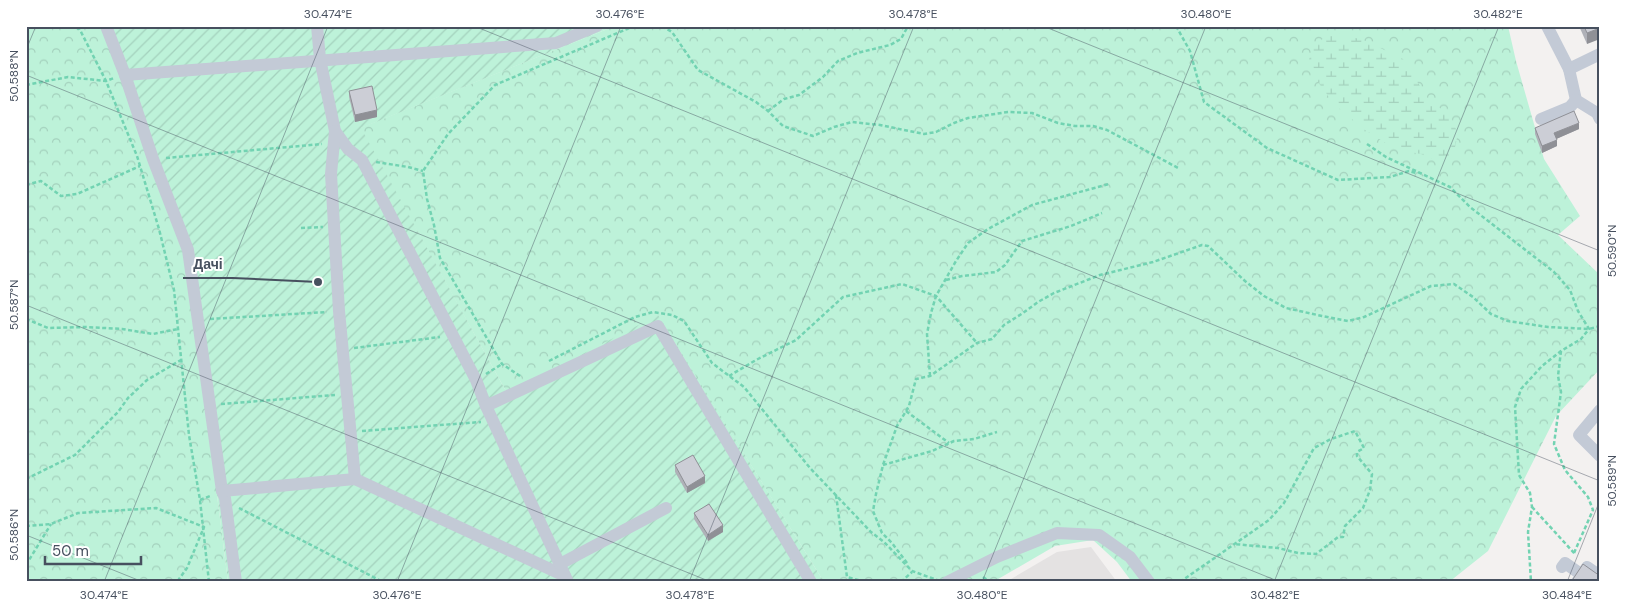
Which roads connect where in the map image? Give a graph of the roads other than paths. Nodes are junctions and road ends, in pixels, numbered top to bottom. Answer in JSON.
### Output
{"nodes":[{"id":1,"x":106,"y":26,"type":"edge"},
{"id":2,"x":317,"y":26,"type":"edge"},
{"id":3,"x":596,"y":26,"type":"edge"},
{"id":4,"x":1547,"y":26,"type":"edge"},
{"id":5,"x":1600,"y":54,"type":"edge"},
{"id":6,"x":320,"y":59,"type":"junction"},
{"id":7,"x":1569,"y":69,"type":"junction"},
{"id":8,"x":125,"y":75,"type":"junction"},
{"id":9,"x":1576,"y":100,"type":"junction"},
{"id":10,"x":1541,"y":119,"type":"dead end"},
{"id":11,"x":1600,"y":119,"type":"edge"},
{"id":12,"x":334,"y":137,"type":"junction"},
{"id":13,"x":486,"y":406,"type":"junction"},
{"id":14,"x":1600,"y":410,"type":"edge"},
{"id":15,"x":1600,"y":456,"type":"edge"},
{"id":16,"x":355,"y":479,"type":"junction"},
{"id":17,"x":224,"y":495,"type":"junction"},
{"id":18,"x":666,"y":508,"type":"dead end"},
{"id":19,"x":560,"y":564,"type":"junction"},
{"id":20,"x":1562,"y":567,"type":"dead end"},
{"id":21,"x":1582,"y":575,"type":"edge"},
{"id":22,"x":1600,"y":576,"type":"edge"},
{"id":23,"x":567,"y":579,"type":"edge"},
{"id":24,"x":236,"y":582,"type":"edge"},
{"id":25,"x":811,"y":582,"type":"edge"},
{"id":26,"x":945,"y":582,"type":"edge"},
{"id":27,"x":1149,"y":582,"type":"edge"}],
"edges":[{"from":1,"to":8,"type":"street"},
{"from":2,"to":6,"type":"street"},
{"from":3,"to":6,"type":"street"},
{"from":4,"to":7,"type":"street"},
{"from":5,"to":7,"type":"street"},
{"from":6,"to":8,"type":"street"},
{"from":6,"to":12,"type":"street"},
{"from":7,"to":9,"type":"street"},
{"from":8,"to":17,"type":"street"},
{"from":9,"to":10,"type":"street"},
{"from":9,"to":11,"type":"street"},
{"from":12,"to":13,"type":"street"},
{"from":12,"to":16,"type":"street"},
{"from":13,"to":19,"type":"street"},
{"from":13,"to":25,"type":"street"},
{"from":14,"to":15,"type":"street"},
{"from":16,"to":17,"type":"street"},
{"from":16,"to":23,"type":"street"},
{"from":17,"to":24,"type":"street"},
{"from":18,"to":19,"type":"street"},
{"from":19,"to":23,"type":"street"},
{"from":20,"to":21,"type":"street"},
{"from":21,"to":22,"type":"street"},
{"from":26,"to":27,"type":"street"}]}
